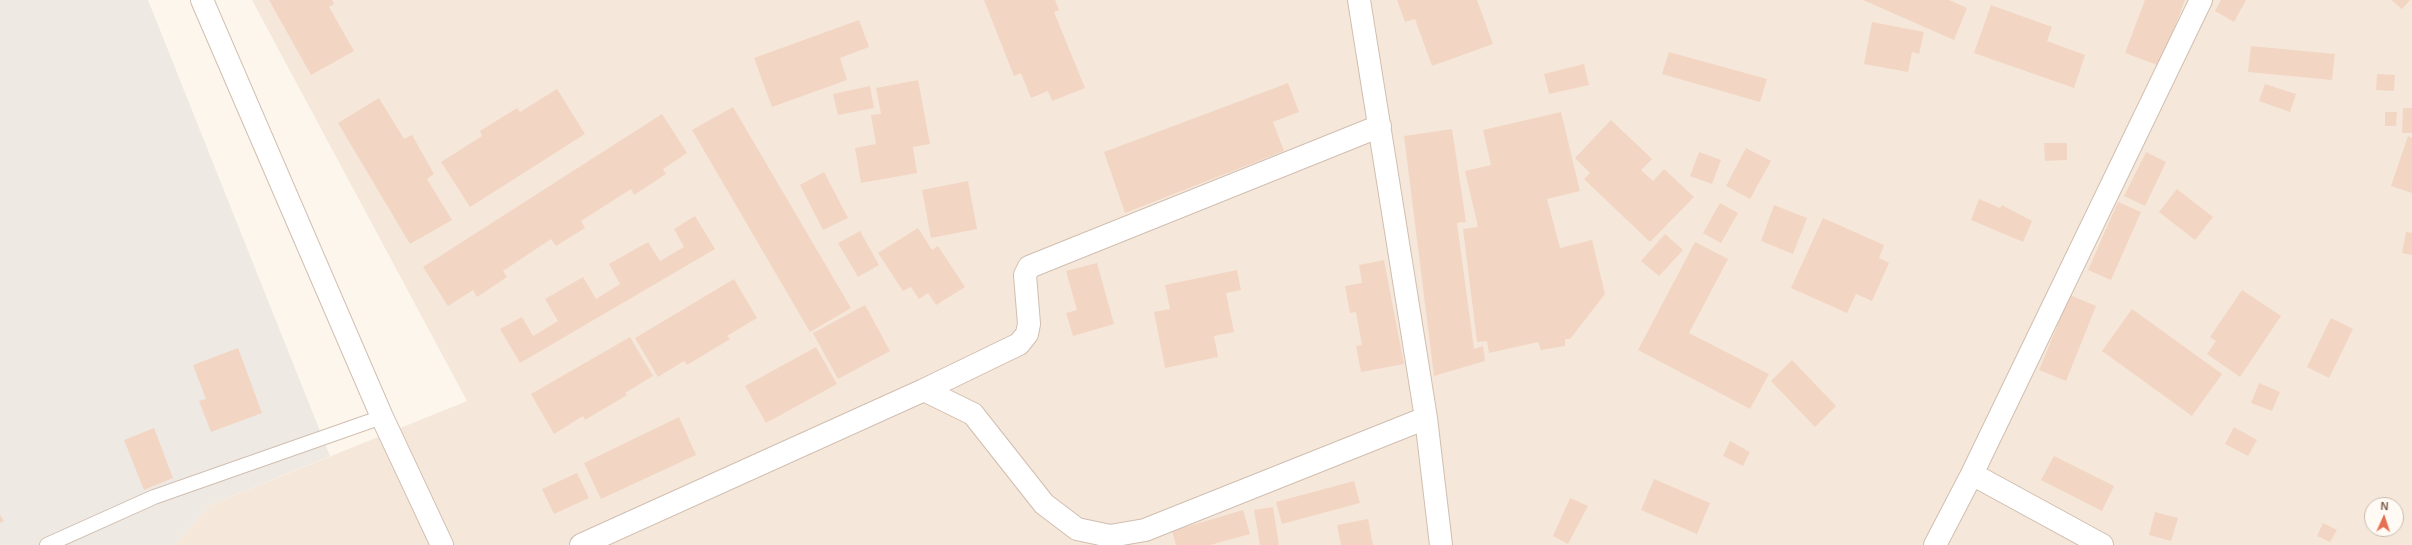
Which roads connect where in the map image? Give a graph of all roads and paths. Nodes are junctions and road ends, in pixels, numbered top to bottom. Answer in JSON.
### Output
{"nodes":[{"id":1,"x":202,"y":0,"type":"edge"},
{"id":2,"x":1359,"y":0,"type":"edge"},
{"id":3,"x":2201,"y":0,"type":"edge"},
{"id":4,"x":1380,"y":126,"type":"junction"},
{"id":5,"x":924,"y":390,"type":"junction"},
{"id":6,"x":382,"y":417,"type":"junction"},
{"id":7,"x":1426,"y":418,"type":"junction"},
{"id":8,"x":1972,"y":474,"type":"junction"},
{"id":9,"x":48,"y":545,"type":"edge"},
{"id":10,"x":442,"y":545,"type":"edge"},
{"id":11,"x":581,"y":545,"type":"edge"},
{"id":12,"x":1441,"y":545,"type":"edge"},
{"id":13,"x":1935,"y":545,"type":"edge"},
{"id":14,"x":2102,"y":545,"type":"edge"}],
"edges":[{"from":1,"to":6,"type":"street"},
{"from":2,"to":4,"type":"street"},
{"from":3,"to":8,"type":"street"},
{"from":4,"to":5,"type":"street"},
{"from":4,"to":7,"type":"street"},
{"from":5,"to":7,"type":"street"},
{"from":5,"to":11,"type":"street"},
{"from":6,"to":9,"type":"lane"},
{"from":6,"to":10,"type":"street"},
{"from":7,"to":12,"type":"street"},
{"from":8,"to":13,"type":"street"},
{"from":8,"to":14,"type":"street"}]}
